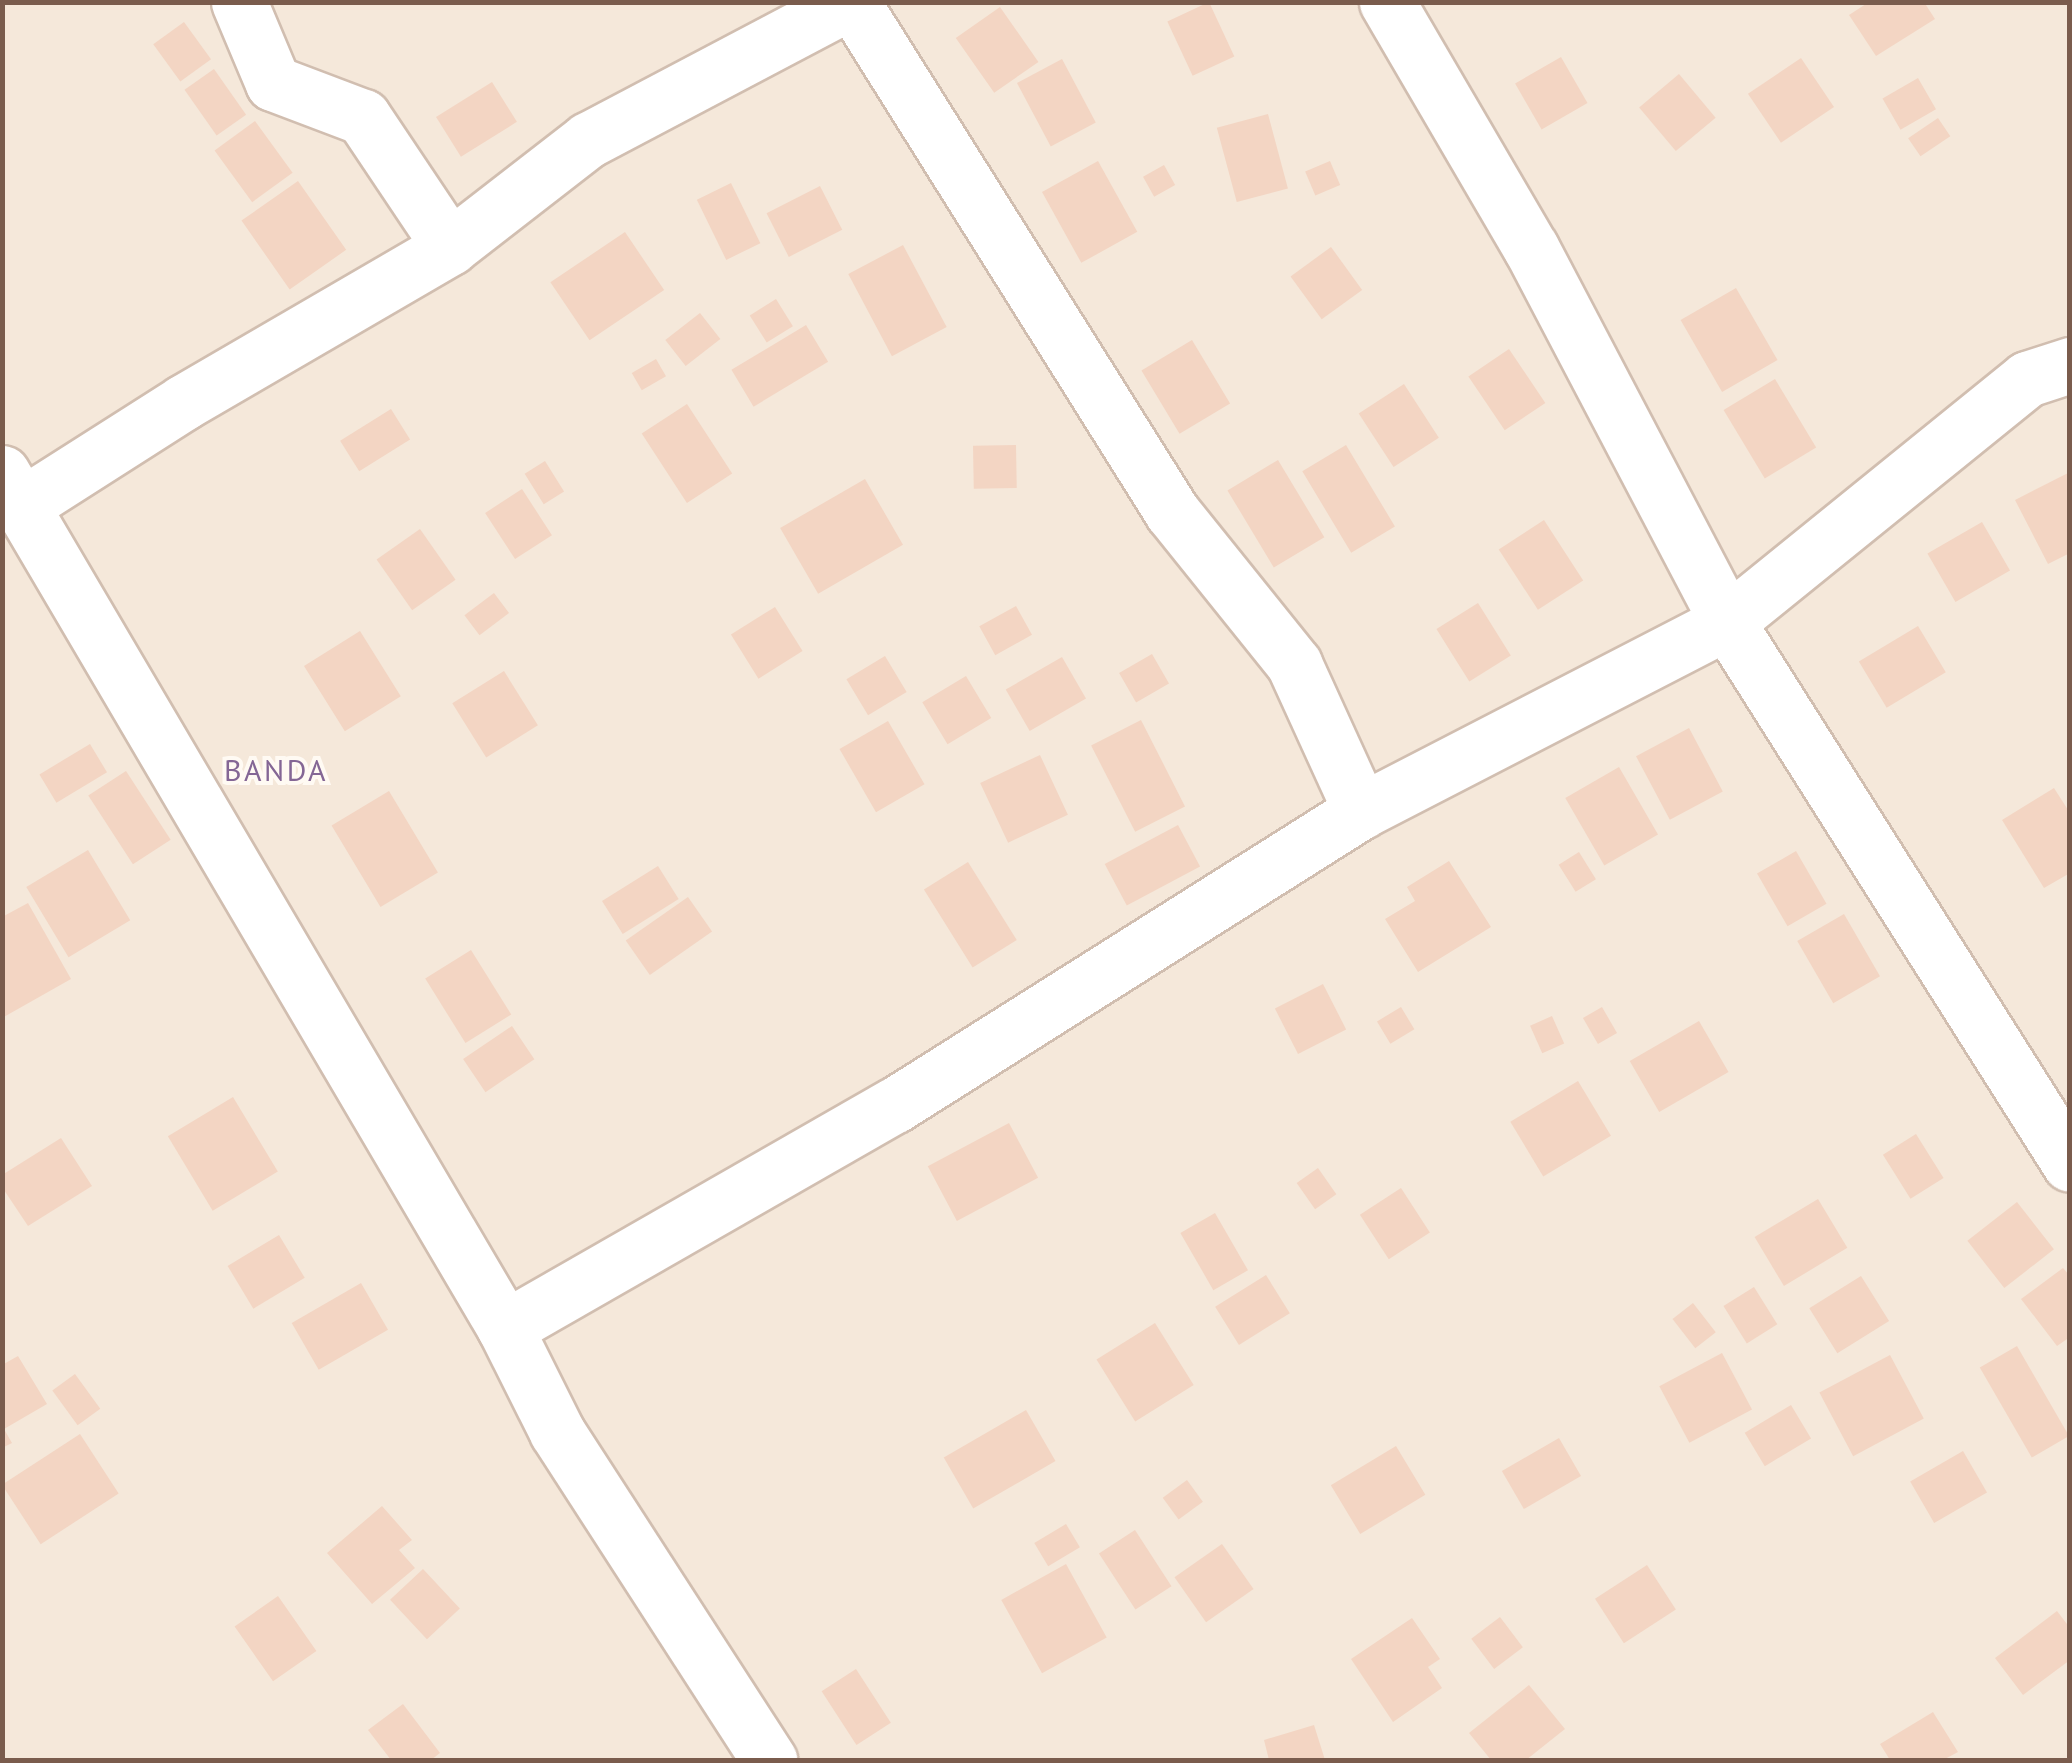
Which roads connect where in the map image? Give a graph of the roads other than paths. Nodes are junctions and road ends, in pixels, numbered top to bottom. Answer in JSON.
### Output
{"nodes":[{"id":1,"x":239,"y":2,"type":"edge"},
{"id":2,"x":851,"y":2,"type":"edge"},
{"id":3,"x":1387,"y":2,"type":"edge"},
{"id":4,"x":450,"y":248,"type":"junction"},
{"id":5,"x":2070,"y":365,"type":"edge"},
{"id":6,"x":14,"y":506,"type":"edge"},
{"id":7,"x":1727,"y":622,"type":"junction"},
{"id":8,"x":1361,"y":811,"type":"junction"},
{"id":9,"x":2070,"y":1164,"type":"edge"},
{"id":10,"x":506,"y":1328,"type":"junction"},
{"id":11,"x":769,"y":1760,"type":"edge"}],
"edges":[{"from":1,"to":4,"type":"street"},
{"from":2,"to":4,"type":"street"},
{"from":2,"to":8,"type":"street"},
{"from":3,"to":7,"type":"street"},
{"from":4,"to":6,"type":"street"},
{"from":5,"to":7,"type":"street"},
{"from":6,"to":10,"type":"street"},
{"from":7,"to":8,"type":"street"},
{"from":7,"to":9,"type":"street"},
{"from":8,"to":10,"type":"street"},
{"from":10,"to":11,"type":"street"}]}
